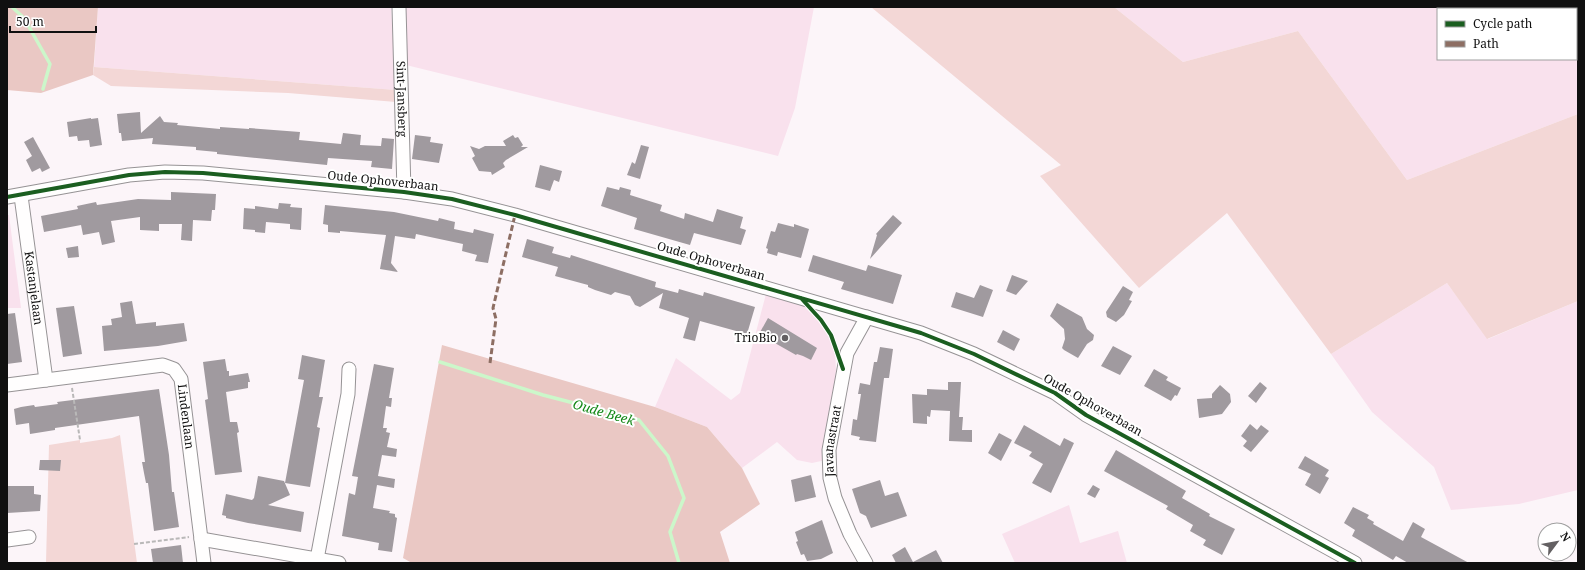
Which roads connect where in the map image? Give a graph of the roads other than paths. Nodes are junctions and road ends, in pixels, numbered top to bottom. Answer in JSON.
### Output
{"nodes":[{"id":1,"x":399,"y":7,"type":"edge"},
{"id":2,"x":404,"y":192,"type":"junction"},
{"id":3,"x":21,"y":196,"type":"junction"},
{"id":4,"x":7,"y":197,"type":"edge"},
{"id":5,"x":866,"y":317,"type":"junction"},
{"id":6,"x":349,"y":369,"type":"dead end"},
{"id":7,"x":46,"y":380,"type":"junction"},
{"id":8,"x":7,"y":385,"type":"edge"},
{"id":9,"x":29,"y":537,"type":"dead end"},
{"id":10,"x":201,"y":539,"type":"junction"},
{"id":11,"x":7,"y":540,"type":"edge"},
{"id":12,"x":317,"y":559,"type":"junction"},
{"id":13,"x":204,"y":563,"type":"edge"},
{"id":14,"x":339,"y":563,"type":"edge"},
{"id":15,"x":866,"y":563,"type":"edge"},
{"id":16,"x":1355,"y":563,"type":"edge"}],
"edges":[{"from":1,"to":2,"type":"street","name":"Sint-Jansberg"},
{"from":2,"to":3,"type":"street","name":"Oude Ophoverbaan"},
{"from":2,"to":5,"type":"street","name":"Oude Ophoverbaan"},
{"from":3,"to":4,"type":"street","name":"Oude Ophoverbaan"},
{"from":3,"to":7,"type":"street","name":"Kastanjelaan"},
{"from":5,"to":15,"type":"street","name":"Javanastraat"},
{"from":5,"to":16,"type":"street","name":"Oude Ophoverbaan"},
{"from":6,"to":12,"type":"street"},
{"from":7,"to":8,"type":"street","name":"Lindenlaan"},
{"from":7,"to":10,"type":"street","name":"Lindenlaan"},
{"from":9,"to":11,"type":"street"},
{"from":10,"to":12,"type":"street"},
{"from":10,"to":13,"type":"street","name":"Lindenlaan"},
{"from":12,"to":14,"type":"street"}]}
